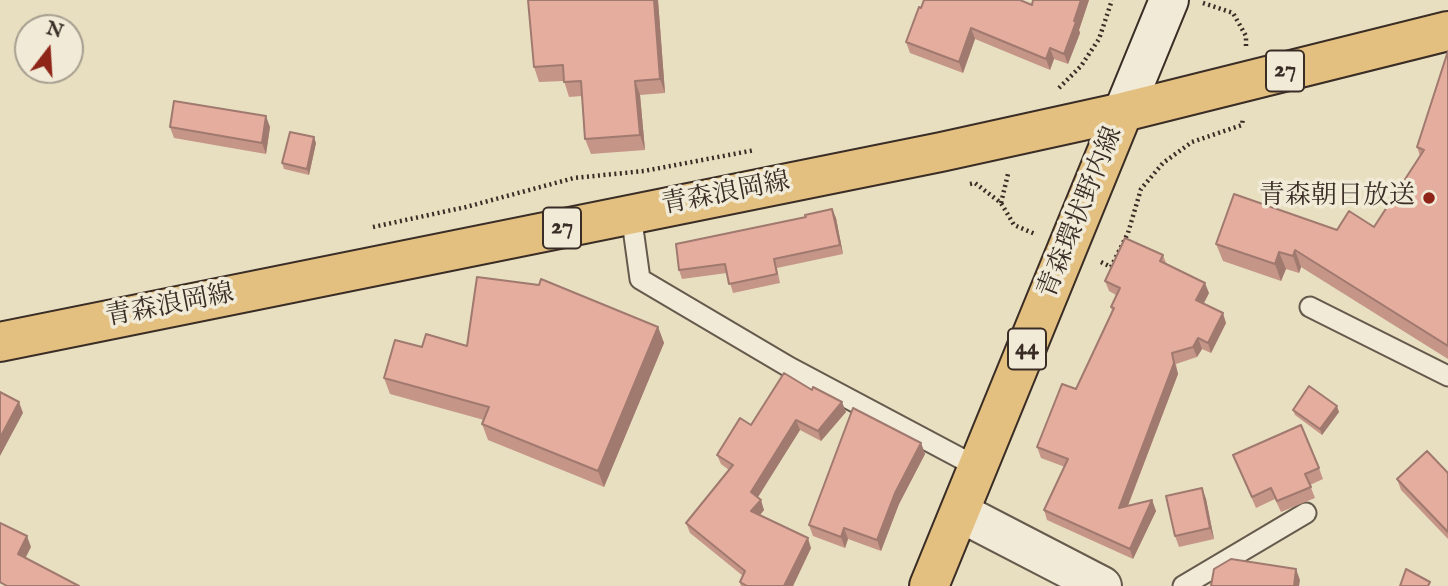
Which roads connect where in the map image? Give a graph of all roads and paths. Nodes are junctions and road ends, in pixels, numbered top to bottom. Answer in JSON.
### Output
{"nodes":[{"id":1,"x":1169,"y":0,"type":"edge"},
{"id":2,"x":1196,"y":0,"type":"edge"},
{"id":3,"x":1448,"y":32,"type":"edge"},
{"id":4,"x":1247,"y":80,"type":"junction"},
{"id":5,"x":1123,"y":112,"type":"junction"},
{"id":6,"x":961,"y":186,"type":"dead end"},
{"id":7,"x":631,"y":214,"type":"junction"},
{"id":8,"x":1068,"y":248,"type":"junction"},
{"id":9,"x":1310,"y":307,"type":"dead end"},
{"id":10,"x":0,"y":342,"type":"edge"},
{"id":11,"x":1448,"y":376,"type":"edge"},
{"id":12,"x":979,"y":468,"type":"junction"},
{"id":13,"x":961,"y":513,"type":"junction"},
{"id":14,"x":1306,"y":513,"type":"dead end"},
{"id":15,"x":929,"y":586,"type":"edge"},
{"id":16,"x":1102,"y":586,"type":"edge"},
{"id":17,"x":1184,"y":586,"type":"edge"}],
"edges":[{"from":1,"to":5,"type":"street"},
{"from":2,"to":4,"type":"path"},
{"from":3,"to":4,"type":"main road","name":"青森浪岡線","number":"27"},
{"from":4,"to":5,"type":"main road","name":"青森浪岡線","number":"27"},
{"from":4,"to":8,"type":"path"},
{"from":5,"to":7,"type":"main road","name":"青森浪岡線","number":"27"},
{"from":5,"to":8,"type":"main road","name":"青森環状野内線","number":"44"},
{"from":6,"to":8,"type":"path"},
{"from":7,"to":10,"type":"main road","name":"青森浪岡線","number":"27"},
{"from":7,"to":12,"type":"lane"},
{"from":8,"to":12,"type":"main road","name":"青森環状野内線","number":"44"},
{"from":9,"to":11,"type":"lane"},
{"from":12,"to":13,"type":"main road","name":"青森環状野内線","number":"44"},
{"from":13,"to":15,"type":"main road","name":"青森環状野内線","number":"44"},
{"from":13,"to":16,"type":"street"},
{"from":14,"to":17,"type":"lane"}]}
